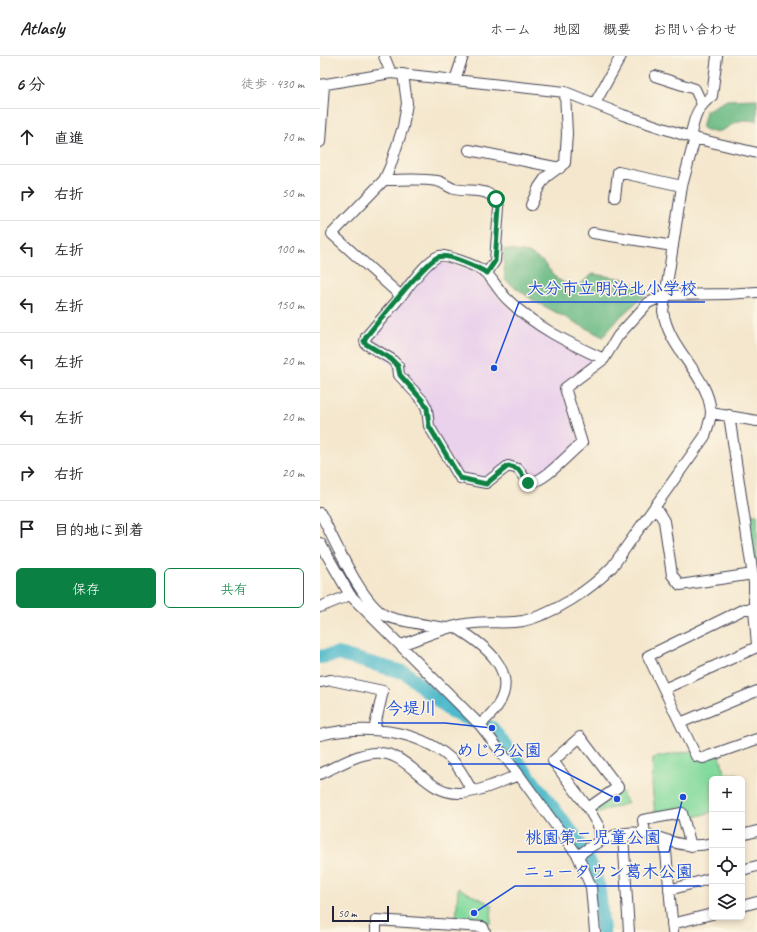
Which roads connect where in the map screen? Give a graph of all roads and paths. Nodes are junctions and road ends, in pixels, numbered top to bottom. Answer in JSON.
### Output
{"nodes":[{"id":1,"x":384,"y":56,"type":"edge"},
{"id":2,"x":463,"y":56,"type":"edge"},
{"id":3,"x":621,"y":56,"type":"edge"},
{"id":4,"x":717,"y":56,"type":"edge"},
{"id":5,"x":391,"y":73,"type":"junction"},
{"id":6,"x":403,"y":74,"type":"junction"},
{"id":7,"x":655,"y":76,"type":"dead end"},
{"id":8,"x":455,"y":80,"type":"junction"},
{"id":9,"x":322,"y":85,"type":"edge"},
{"id":10,"x":565,"y":92,"type":"junction"},
{"id":11,"x":595,"y":103,"type":"junction"},
{"id":12,"x":702,"y":104,"type":"junction"},
{"id":13,"x":693,"y":137,"type":"junction"},
{"id":14,"x":320,"y":142,"type":"edge"},
{"id":15,"x":469,"y":150,"type":"dead end"},
{"id":16,"x":757,"y":153,"type":"edge"},
{"id":17,"x":560,"y":168,"type":"junction"},
{"id":18,"x":384,"y":180,"type":"junction"},
{"id":19,"x":682,"y":186,"type":"junction"},
{"id":20,"x":616,"y":197,"type":"dead end"},
{"id":21,"x":531,"y":206,"type":"dead end"},
{"id":22,"x":593,"y":233,"type":"dead end"},
{"id":23,"x":673,"y":246,"type":"junction"},
{"id":24,"x":487,"y":273,"type":"junction"},
{"id":25,"x":757,"y":292,"type":"edge"},
{"id":26,"x":665,"y":295,"type":"junction"},
{"id":27,"x":401,"y":296,"type":"junction"},
{"id":28,"x":604,"y":359,"type":"junction"},
{"id":29,"x":711,"y":413,"type":"junction"},
{"id":30,"x":729,"y":415,"type":"junction"},
{"id":31,"x":757,"y":421,"type":"edge"},
{"id":32,"x":655,"y":506,"type":"junction"},
{"id":33,"x":320,"y":513,"type":"edge"},
{"id":34,"x":320,"y":543,"type":"edge"},
{"id":35,"x":755,"y":580,"type":"edge"},
{"id":36,"x":350,"y":595,"type":"junction"},
{"id":37,"x":321,"y":604,"type":"edge"},
{"id":38,"x":755,"y":609,"type":"edge"},
{"id":39,"x":451,"y":628,"type":"junction"},
{"id":40,"x":400,"y":645,"type":"junction"},
{"id":41,"x":757,"y":646,"type":"edge"},
{"id":42,"x":320,"y":682,"type":"edge"},
{"id":43,"x":664,"y":689,"type":"junction"},
{"id":44,"x":757,"y":691,"type":"edge"},
{"id":45,"x":680,"y":723,"type":"junction"},
{"id":46,"x":480,"y":725,"type":"junction"},
{"id":47,"x":374,"y":730,"type":"junction"},
{"id":48,"x":320,"y":735,"type":"edge"},
{"id":49,"x":757,"y":739,"type":"edge"},
{"id":50,"x":320,"y":774,"type":"edge"},
{"id":51,"x":519,"y":775,"type":"junction"},
{"id":52,"x":472,"y":791,"type":"junction"},
{"id":53,"x":588,"y":808,"type":"junction"},
{"id":54,"x":757,"y":831,"type":"edge"},
{"id":55,"x":645,"y":833,"type":"junction"},
{"id":56,"x":623,"y":834,"type":"junction"},
{"id":57,"x":745,"y":834,"type":"edge"},
{"id":58,"x":665,"y":840,"type":"junction"},
{"id":59,"x":601,"y":842,"type":"junction"},
{"id":60,"x":709,"y":843,"type":"edge"},
{"id":61,"x":691,"y":846,"type":"junction"},
{"id":62,"x":580,"y":854,"type":"junction"},
{"id":63,"x":757,"y":866,"type":"edge"},
{"id":64,"x":745,"y":869,"type":"edge"},
{"id":65,"x":709,"y":879,"type":"edge"},
{"id":66,"x":669,"y":890,"type":"junction"},
{"id":67,"x":757,"y":902,"type":"edge"},
{"id":68,"x":745,"y":905,"type":"edge"},
{"id":69,"x":709,"y":915,"type":"edge"},
{"id":70,"x":673,"y":928,"type":"edge"},
{"id":71,"x":376,"y":932,"type":"edge"},
{"id":72,"x":485,"y":932,"type":"edge"},
{"id":73,"x":595,"y":932,"type":"edge"},
{"id":74,"x":629,"y":932,"type":"edge"}],
"edges":[{"from":1,"to":5,"type":"street"},
{"from":2,"to":8,"type":"street"},
{"from":3,"to":11,"type":"street"},
{"from":4,"to":12,"type":"street"},
{"from":5,"to":6,"type":"street"},
{"from":5,"to":9,"type":"street"},
{"from":6,"to":8,"type":"street"},
{"from":6,"to":18,"type":"street"},
{"from":7,"to":12,"type":"street"},
{"from":8,"to":10,"type":"street"},
{"from":9,"to":14,"type":"street"},
{"from":10,"to":11,"type":"street"},
{"from":10,"to":17,"type":"street"},
{"from":11,"to":13,"type":"street"},
{"from":12,"to":13,"type":"street"},
{"from":13,"to":16,"type":"street"},
{"from":13,"to":19,"type":"street"},
{"from":15,"to":17,"type":"street"},
{"from":17,"to":21,"type":"street"},
{"from":18,"to":24,"type":"street"},
{"from":18,"to":27,"type":"street"},
{"from":19,"to":20,"type":"street"},
{"from":19,"to":23,"type":"street"},
{"from":22,"to":23,"type":"street"},
{"from":23,"to":26,"type":"street"},
{"from":24,"to":27,"type":"street"},
{"from":24,"to":28,"type":"street"},
{"from":25,"to":26,"type":"street"},
{"from":26,"to":28,"type":"street"},
{"from":26,"to":29,"type":"street"},
{"from":27,"to":28,"type":"street"},
{"from":29,"to":30,"type":"street"},
{"from":29,"to":32,"type":"street"},
{"from":30,"to":31,"type":"street"},
{"from":30,"to":35,"type":"street"},
{"from":32,"to":35,"type":"street"},
{"from":32,"to":39,"type":"street"},
{"from":33,"to":39,"type":"street"},
{"from":34,"to":36,"type":"street"},
{"from":35,"to":38,"type":"street"},
{"from":36,"to":37,"type":"street"},
{"from":36,"to":40,"type":"street"},
{"from":38,"to":41,"type":"street"},
{"from":38,"to":43,"type":"street"},
{"from":39,"to":40,"type":"street"},
{"from":39,"to":46,"type":"street"},
{"from":40,"to":46,"type":"street"},
{"from":41,"to":43,"type":"street"},
{"from":42,"to":47,"type":"street"},
{"from":43,"to":45,"type":"street"},
{"from":44,"to":45,"type":"street"},
{"from":45,"to":49,"type":"street"},
{"from":46,"to":51,"type":"street"},
{"from":47,"to":48,"type":"street"},
{"from":47,"to":52,"type":"street"},
{"from":50,"to":52,"type":"street"},
{"from":51,"to":52,"type":"street"},
{"from":51,"to":62,"type":"street"},
{"from":53,"to":53,"type":"street"},
{"from":53,"to":59,"type":"street"},
{"from":54,"to":57,"type":"street"},
{"from":55,"to":56,"type":"street"},
{"from":55,"to":58,"type":"street"},
{"from":55,"to":61,"type":"street"},
{"from":56,"to":59,"type":"street"},
{"from":56,"to":74,"type":"street"},
{"from":58,"to":61,"type":"street"},
{"from":58,"to":66,"type":"street"},
{"from":59,"to":62,"type":"street"},
{"from":60,"to":61,"type":"street"},
{"from":62,"to":73,"type":"street"},
{"from":63,"to":64,"type":"street"},
{"from":65,"to":66,"type":"street"},
{"from":66,"to":70,"type":"street"},
{"from":67,"to":68,"type":"street"},
{"from":69,"to":70,"type":"street"},
{"from":71,"to":72,"type":"street"}]}
